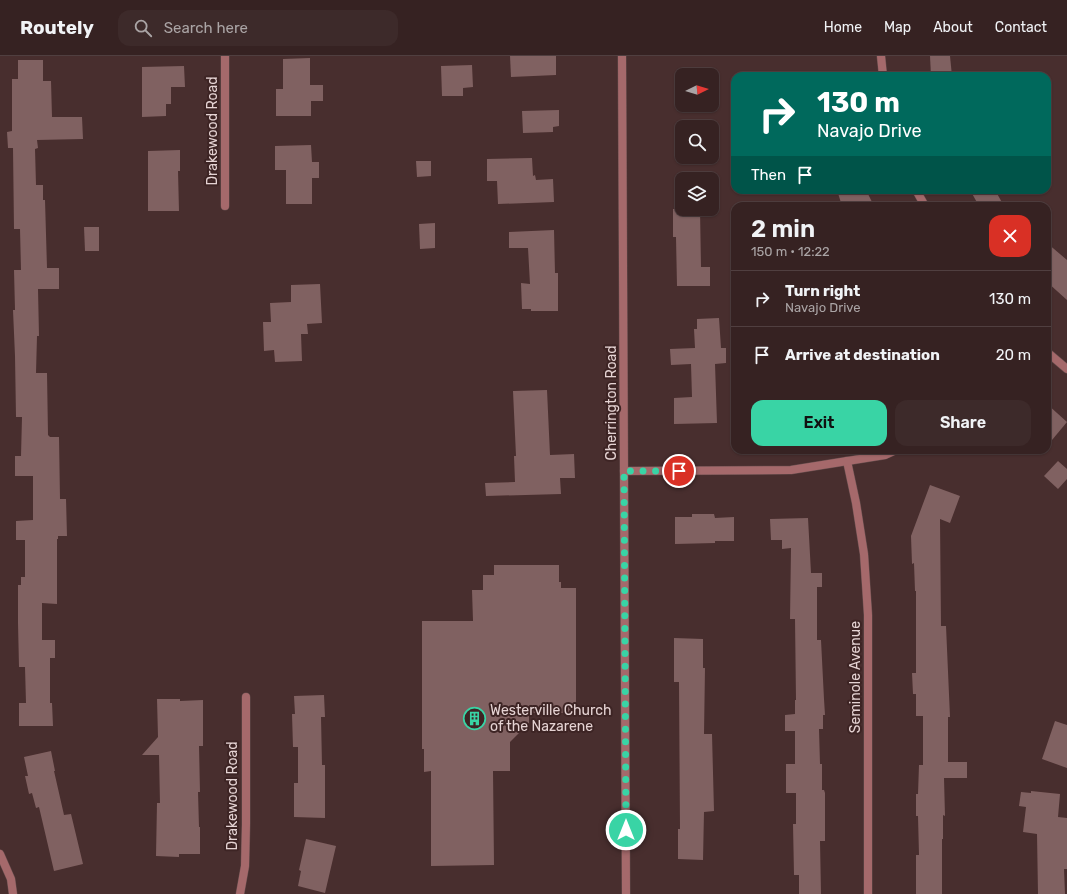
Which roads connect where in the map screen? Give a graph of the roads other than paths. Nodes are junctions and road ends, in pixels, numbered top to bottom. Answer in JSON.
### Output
{"nodes":[{"id":1,"x":224,"y":56,"type":"edge"},
{"id":2,"x":622,"y":56,"type":"edge"},
{"id":3,"x":881,"y":56,"type":"edge"},
{"id":4,"x":883,"y":72,"type":"edge"},
{"id":5,"x":225,"y":206,"type":"dead end"},
{"id":6,"x":1051,"y":355,"type":"edge"},
{"id":7,"x":1067,"y":369,"type":"edge"},
{"id":8,"x":889,"y":454,"type":"edge"},
{"id":9,"x":847,"y":461,"type":"junction"},
{"id":10,"x":624,"y":471,"type":"junction"},
{"id":11,"x":246,"y":697,"type":"dead end"},
{"id":12,"x":0,"y":854,"type":"edge"},
{"id":13,"x":14,"y":894,"type":"edge"},
{"id":14,"x":240,"y":894,"type":"edge"},
{"id":15,"x":626,"y":894,"type":"edge"},
{"id":16,"x":868,"y":894,"type":"edge"}],
"edges":[{"from":1,"to":5,"type":"street","name":"Drakewood Road"},
{"from":2,"to":10,"type":"street","name":"Cherrington Road"},
{"from":3,"to":4,"type":"street"},
{"from":6,"to":7,"type":"street"},
{"from":8,"to":9,"type":"street"},
{"from":9,"to":10,"type":"street"},
{"from":9,"to":16,"type":"street","name":"Seminole Avenue"},
{"from":10,"to":15,"type":"street","name":"Cherrington Road"},
{"from":11,"to":14,"type":"street","name":"Drakewood Road"},
{"from":12,"to":13,"type":"street"}]}
